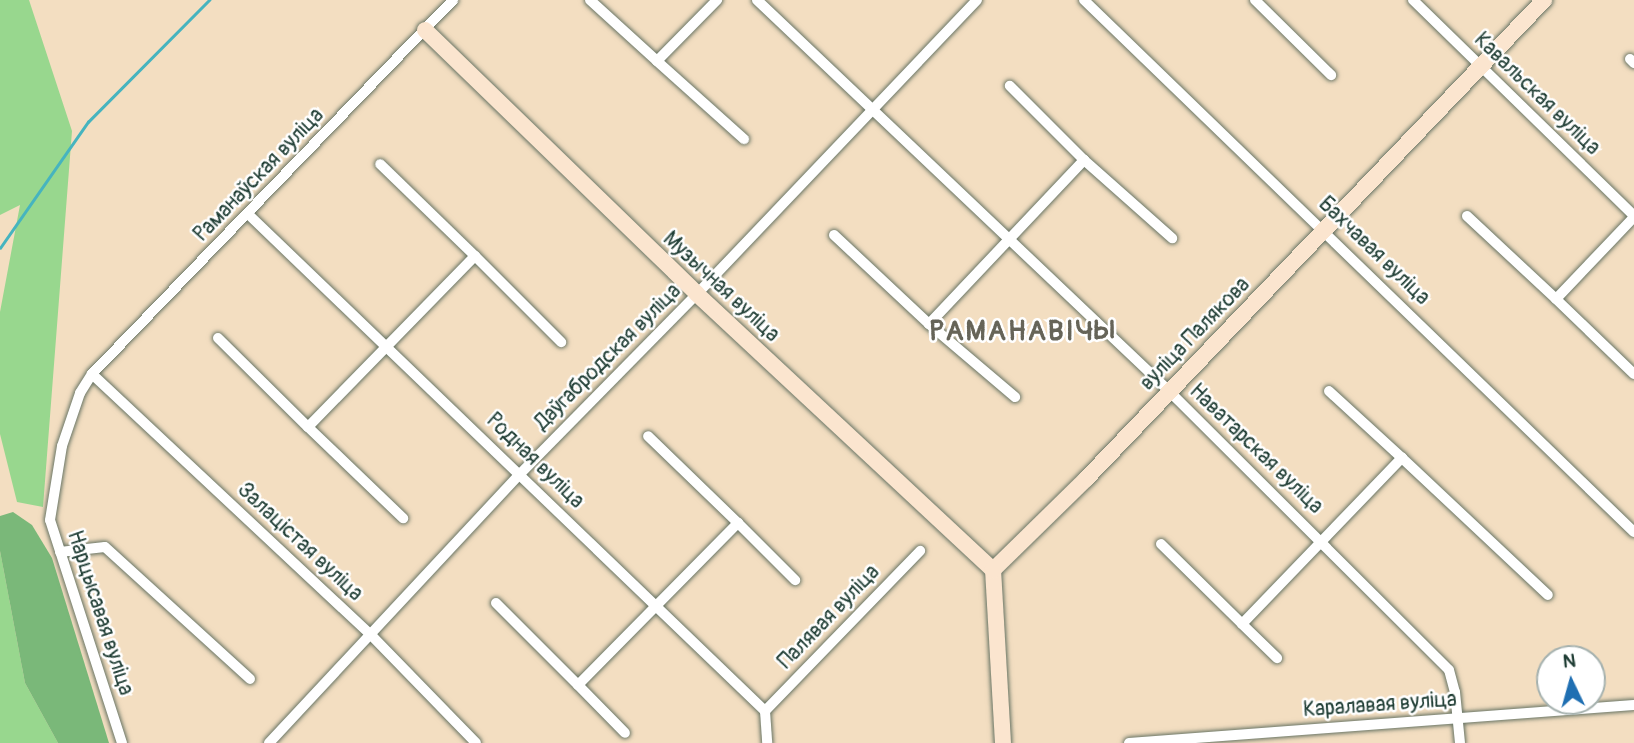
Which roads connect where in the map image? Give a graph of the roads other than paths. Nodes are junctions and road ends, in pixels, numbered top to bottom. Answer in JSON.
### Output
{"nodes":[{"id":1,"x":453,"y":0,"type":"edge"},
{"id":2,"x":590,"y":0,"type":"edge"},
{"id":3,"x":718,"y":0,"type":"edge"},
{"id":4,"x":757,"y":0,"type":"edge"},
{"id":5,"x":976,"y":0,"type":"edge"},
{"id":6,"x":1084,"y":0,"type":"edge"},
{"id":7,"x":1255,"y":0,"type":"edge"},
{"id":8,"x":1413,"y":0,"type":"edge"},
{"id":9,"x":1544,"y":0,"type":"edge"},
{"id":10,"x":425,"y":30,"type":"junction"},
{"id":11,"x":657,"y":61,"type":"junction"},
{"id":12,"x":1481,"y":66,"type":"junction"},
{"id":13,"x":1331,"y":75,"type":"dead end"},
{"id":14,"x":1010,"y":86,"type":"dead end"},
{"id":15,"x":872,"y":107,"type":"junction"},
{"id":16,"x":744,"y":139,"type":"dead end"},
{"id":17,"x":1084,"y":160,"type":"junction"},
{"id":18,"x":380,"y":164,"type":"dead end"},
{"id":19,"x":248,"y":214,"type":"junction"},
{"id":20,"x":1468,"y":216,"type":"dead end"},
{"id":21,"x":1634,"y":217,"type":"edge"},
{"id":22,"x":1324,"y":229,"type":"junction"},
{"id":23,"x":834,"y":235,"type":"dead end"},
{"id":24,"x":1172,"y":238,"type":"dead end"},
{"id":25,"x":1012,"y":240,"type":"junction"},
{"id":26,"x":475,"y":256,"type":"junction"},
{"id":27,"x":697,"y":295,"type":"junction"},
{"id":28,"x":1556,"y":299,"type":"junction"},
{"id":29,"x":929,"y":324,"type":"junction"},
{"id":30,"x":218,"y":338,"type":"dead end"},
{"id":31,"x":561,"y":342,"type":"dead end"},
{"id":32,"x":386,"y":344,"type":"junction"},
{"id":33,"x":1634,"y":373,"type":"edge"},
{"id":34,"x":92,"y":374,"type":"junction"},
{"id":35,"x":1169,"y":391,"type":"junction"},
{"id":36,"x":1329,"y":391,"type":"dead end"},
{"id":37,"x":1015,"y":397,"type":"dead end"},
{"id":38,"x":308,"y":427,"type":"junction"},
{"id":39,"x":648,"y":436,"type":"dead end"},
{"id":40,"x":1402,"y":458,"type":"junction"},
{"id":41,"x":520,"y":474,"type":"junction"},
{"id":42,"x":404,"y":518,"type":"dead end"},
{"id":43,"x":738,"y":523,"type":"junction"},
{"id":44,"x":1634,"y":532,"type":"edge"},
{"id":45,"x":1322,"y":540,"type":"junction"},
{"id":46,"x":1161,"y":544,"type":"dead end"},
{"id":47,"x":920,"y":551,"type":"dead end"},
{"id":48,"x":60,"y":552,"type":"junction"},
{"id":49,"x":993,"y":570,"type":"junction"},
{"id":50,"x":795,"y":580,"type":"dead end"},
{"id":51,"x":1548,"y":595,"type":"dead end"},
{"id":52,"x":496,"y":603,"type":"dead end"},
{"id":53,"x":658,"y":605,"type":"junction"},
{"id":54,"x":1242,"y":624,"type":"junction"},
{"id":55,"x":372,"y":636,"type":"junction"},
{"id":56,"x":1277,"y":657,"type":"dead end"},
{"id":57,"x":250,"y":679,"type":"dead end"},
{"id":58,"x":578,"y":685,"type":"junction"},
{"id":59,"x":1634,"y":705,"type":"edge"},
{"id":60,"x":765,"y":711,"type":"junction"},
{"id":61,"x":1458,"y":718,"type":"junction"},
{"id":62,"x":625,"y":733,"type":"dead end"},
{"id":63,"x":1233,"y":739,"type":"edge"},
{"id":64,"x":122,"y":743,"type":"edge"},
{"id":65,"x":269,"y":743,"type":"edge"},
{"id":66,"x":476,"y":743,"type":"edge"},
{"id":67,"x":767,"y":743,"type":"edge"},
{"id":68,"x":1003,"y":743,"type":"edge"},
{"id":69,"x":1129,"y":743,"type":"edge"},
{"id":70,"x":1460,"y":743,"type":"edge"}],
"edges":[{"from":1,"to":10,"type":"street","name":"Раманаўская вуліца"},
{"from":2,"to":11,"type":"street"},
{"from":3,"to":11,"type":"street"},
{"from":4,"to":15,"type":"street","name":"Наватарская вуліца"},
{"from":5,"to":15,"type":"street","name":"Даўгабродская вуліца"},
{"from":6,"to":22,"type":"street","name":"Бахчавая вуліца"},
{"from":7,"to":13,"type":"street"},
{"from":8,"to":12,"type":"street","name":"Кавальская вуліца"},
{"from":9,"to":12,"type":"street","name":"вуліца Палякова"},
{"from":10,"to":19,"type":"street","name":"Раманаўская вуліца"},
{"from":10,"to":27,"type":"street","name":"Музычная вуліца"},
{"from":11,"to":16,"type":"street"},
{"from":12,"to":21,"type":"street","name":"Кавальская вуліца"},
{"from":12,"to":22,"type":"street","name":"вуліца Палякова"},
{"from":14,"to":17,"type":"street"},
{"from":15,"to":25,"type":"street","name":"Наватарская вуліца"},
{"from":15,"to":27,"type":"street","name":"Даўгабродская вуліца"},
{"from":17,"to":24,"type":"street"},
{"from":17,"to":25,"type":"street"},
{"from":18,"to":26,"type":"street"},
{"from":19,"to":32,"type":"street","name":"Родная вуліца"},
{"from":19,"to":34,"type":"street","name":"Раманаўская вуліца"},
{"from":20,"to":28,"type":"street"},
{"from":21,"to":28,"type":"street","name":"Кавальская вуліца"},
{"from":22,"to":35,"type":"street","name":"вуліца Палякова"},
{"from":22,"to":44,"type":"street","name":"Бахчавая вуліца"},
{"from":23,"to":29,"type":"street"},
{"from":25,"to":29,"type":"street"},
{"from":25,"to":35,"type":"street","name":"Наватарская вуліца"},
{"from":26,"to":31,"type":"street"},
{"from":26,"to":32,"type":"street"},
{"from":27,"to":41,"type":"street","name":"Даўгабродская вуліца"},
{"from":27,"to":49,"type":"street","name":"Музычная вуліца"},
{"from":28,"to":33,"type":"street"},
{"from":29,"to":37,"type":"street"},
{"from":30,"to":38,"type":"street"},
{"from":32,"to":38,"type":"street"},
{"from":32,"to":41,"type":"street","name":"Родная вуліца"},
{"from":34,"to":48,"type":"street","name":"Нарцысавая вуліца"},
{"from":34,"to":55,"type":"street","name":"Залацістая вуліца"},
{"from":35,"to":45,"type":"street","name":"Наватарская вуліца"},
{"from":35,"to":49,"type":"street","name":"вуліца Палякова"},
{"from":36,"to":40,"type":"street"},
{"from":38,"to":42,"type":"street"},
{"from":39,"to":43,"type":"street"},
{"from":40,"to":45,"type":"street","name":"Наватарская вуліца"},
{"from":40,"to":51,"type":"street"},
{"from":41,"to":53,"type":"street","name":"Родная вуліца"},
{"from":41,"to":55,"type":"street","name":"Даўгабродская вуліца"},
{"from":43,"to":50,"type":"street"},
{"from":43,"to":53,"type":"street"},
{"from":45,"to":54,"type":"street","name":"Наватарская вуліца"},
{"from":45,"to":61,"type":"street","name":"Наватарская вуліца"},
{"from":46,"to":54,"type":"street"},
{"from":47,"to":60,"type":"street","name":"Палявая вуліца"},
{"from":48,"to":57,"type":"street"},
{"from":48,"to":64,"type":"street","name":"Нарцысавая вуліца"},
{"from":49,"to":68,"type":"street"},
{"from":52,"to":58,"type":"street"},
{"from":53,"to":58,"type":"street"},
{"from":53,"to":60,"type":"street","name":"Родная вуліца"},
{"from":54,"to":56,"type":"street"},
{"from":55,"to":65,"type":"street","name":"Даўгабродская вуліца"},
{"from":55,"to":66,"type":"street","name":"Залацістая вуліца"},
{"from":58,"to":62,"type":"street"},
{"from":59,"to":61,"type":"street","name":"Каралавая вуліца"},
{"from":60,"to":67,"type":"street"},
{"from":61,"to":63,"type":"street","name":"Каралавая вуліца"},
{"from":61,"to":70,"type":"street","name":"Наватарская вуліца"},
{"from":63,"to":69,"type":"street","name":"Каралавая вуліца"}]}
